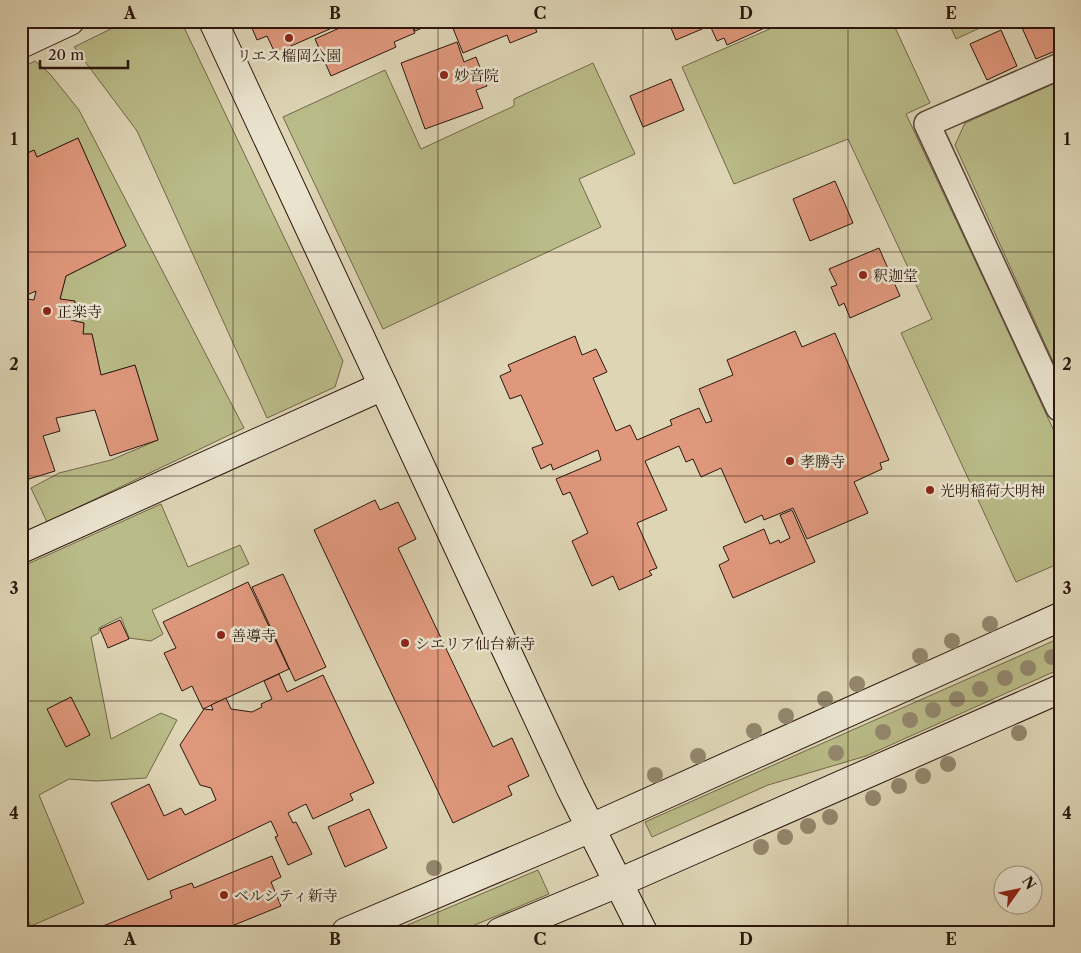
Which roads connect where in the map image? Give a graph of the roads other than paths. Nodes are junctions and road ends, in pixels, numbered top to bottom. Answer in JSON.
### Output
{"nodes":[{"id":1,"x":70,"y":21,"type":"edge"},
{"id":2,"x":212,"y":21,"type":"edge"},
{"id":3,"x":21,"y":44,"type":"edge"},
{"id":4,"x":1060,"y":66,"type":"edge"},
{"id":5,"x":383,"y":386,"type":"junction"},
{"id":6,"x":1059,"y":408,"type":"edge"},
{"id":7,"x":21,"y":549,"type":"edge"},
{"id":8,"x":1060,"y":617,"type":"edge"},
{"id":9,"x":1060,"y":689,"type":"edge"},
{"id":10,"x":591,"y":828,"type":"junction"},
{"id":11,"x":618,"y":883,"type":"junction"},
{"id":12,"x":346,"y":932,"type":"edge"},
{"id":13,"x":500,"y":932,"type":"edge"},
{"id":14,"x":643,"y":932,"type":"edge"}],
"edges":[{"from":1,"to":3,"type":"street"},
{"from":2,"to":5,"type":"street"},
{"from":4,"to":6,"type":"street"},
{"from":5,"to":7,"type":"street"},
{"from":5,"to":10,"type":"street"},
{"from":8,"to":10,"type":"street"},
{"from":9,"to":11,"type":"street"},
{"from":10,"to":11,"type":"street"},
{"from":10,"to":12,"type":"street"},
{"from":11,"to":13,"type":"street"},
{"from":11,"to":14,"type":"street"}]}
